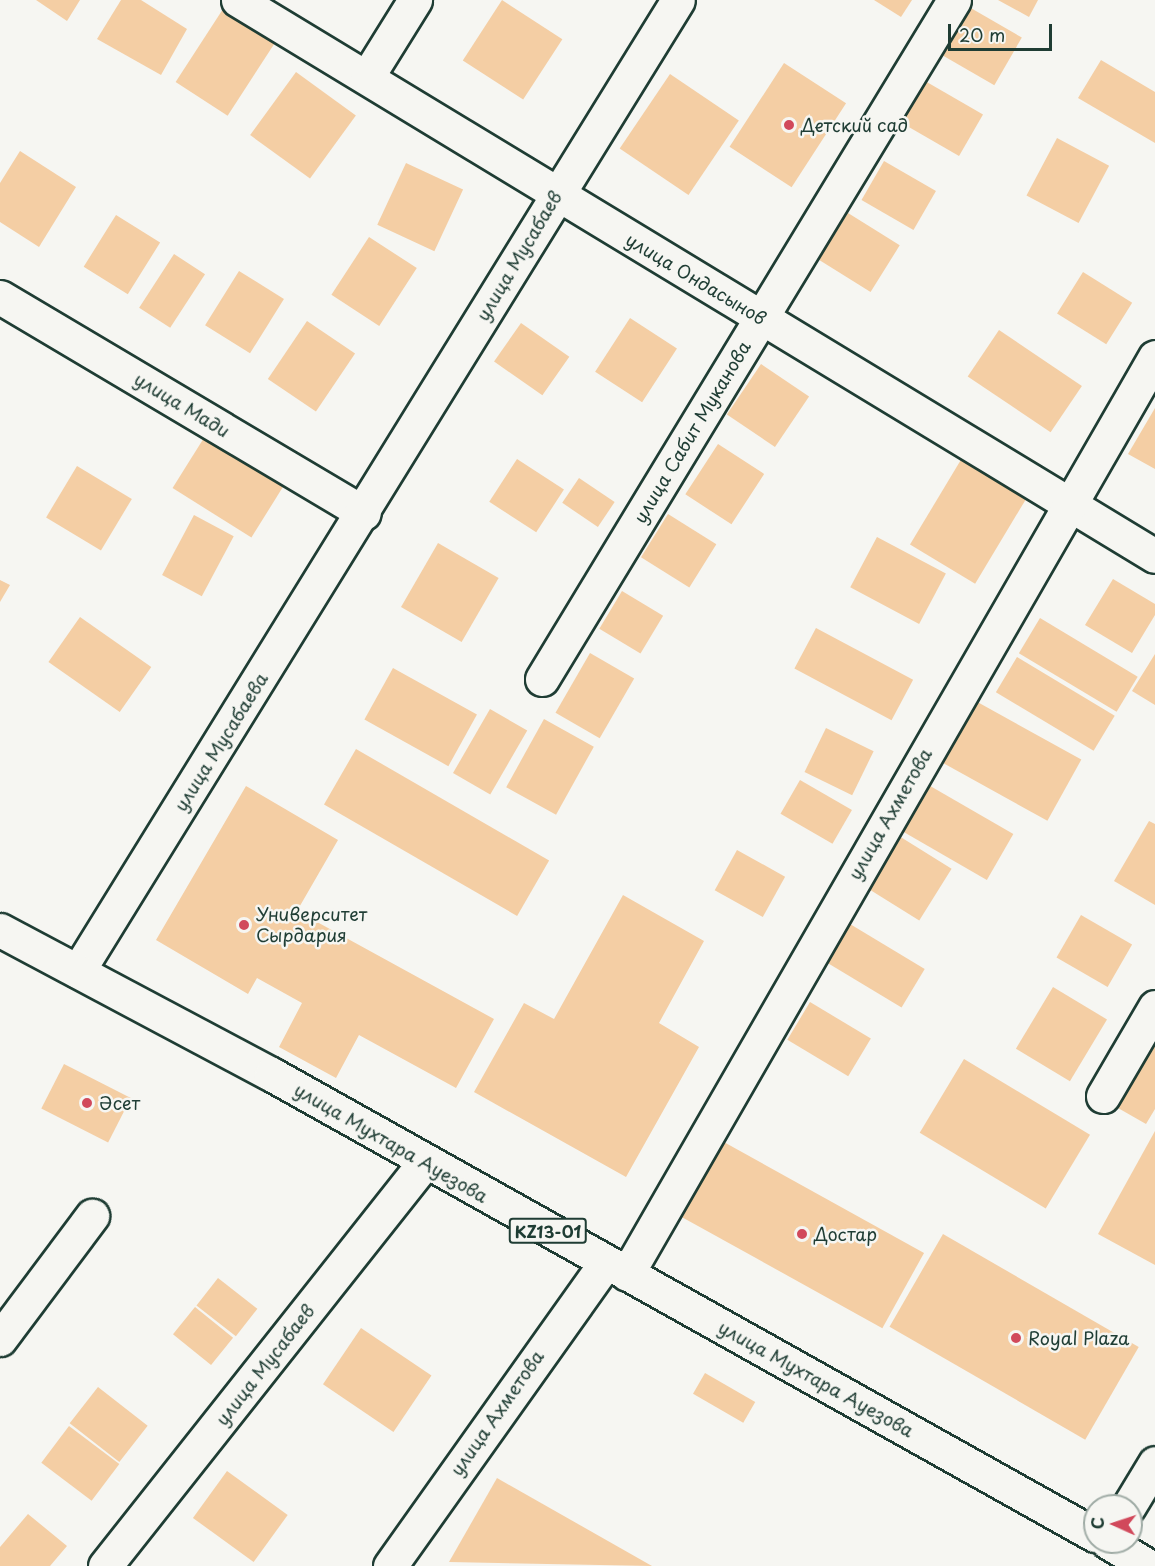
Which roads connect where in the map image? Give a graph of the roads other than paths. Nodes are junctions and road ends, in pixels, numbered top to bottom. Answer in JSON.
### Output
{"nodes":[{"id":1,"x":238,"y":0,"type":"edge"},
{"id":2,"x":415,"y":0,"type":"edge"},
{"id":3,"x":678,"y":0,"type":"edge"},
{"id":4,"x":954,"y":0,"type":"edge"},
{"id":5,"x":367,"y":77,"type":"junction"},
{"id":6,"x":556,"y":195,"type":"junction"},
{"id":7,"x":0,"y":297,"type":"edge"},
{"id":8,"x":760,"y":318,"type":"junction"},
{"id":9,"x":1155,"y":357,"type":"edge"},
{"id":10,"x":1068,"y":503,"type":"junction"},
{"id":11,"x":364,"y":513,"type":"junction"},
{"id":12,"x":1155,"y":556,"type":"edge"},
{"id":13,"x":542,"y":679,"type":"dead end"},
{"id":14,"x":0,"y":930,"type":"edge"},
{"id":15,"x":78,"y":971,"type":"junction"},
{"id":16,"x":1155,"y":1007,"type":"edge"},
{"id":17,"x":1103,"y":1096,"type":"dead end"},
{"id":18,"x":424,"y":1163,"type":"junction"},
{"id":19,"x":92,"y":1216,"type":"dead end"},
{"id":20,"x":616,"y":1268,"type":"junction"},
{"id":21,"x":0,"y":1339,"type":"edge"},
{"id":22,"x":1155,"y":1463,"type":"edge"},
{"id":23,"x":1136,"y":1494,"type":"edge"},
{"id":24,"x":1083,"y":1528,"type":"edge"},
{"id":25,"x":1128,"y":1554,"type":"edge"},
{"id":26,"x":105,"y":1566,"type":"edge"},
{"id":27,"x":390,"y":1566,"type":"edge"},
{"id":28,"x":1148,"y":1566,"type":"edge"}],
"edges":[{"from":1,"to":5,"type":"street","name":"улица Ондасынов"},
{"from":2,"to":5,"type":"street"},
{"from":3,"to":6,"type":"street","name":"улица Мусабаев"},
{"from":4,"to":8,"type":"street","name":"улица Сабит Муканова"},
{"from":5,"to":6,"type":"street","name":"улица Ондасынов"},
{"from":6,"to":8,"type":"street","name":"улица Ондасынов"},
{"from":6,"to":11,"type":"street","name":"улица Мусабаев"},
{"from":7,"to":11,"type":"street","name":"улица Мади"},
{"from":8,"to":10,"type":"street","name":"улица Ондасынов"},
{"from":8,"to":13,"type":"street","name":"улица Сабит Муканова"},
{"from":9,"to":10,"type":"street","name":"улица Ахметова"},
{"from":10,"to":12,"type":"street","name":"улица Ондасынов"},
{"from":10,"to":20,"type":"street","name":"улица Ахметова"},
{"from":11,"to":15,"type":"street","name":"улица Мусабаева"},
{"from":14,"to":15,"type":"street","name":"улица Мухтара Ауезова","number":"KZ13-01"},
{"from":15,"to":18,"type":"street","name":"улица Мухтара Ауезова","number":"KZ13-01"},
{"from":16,"to":17,"type":"street"},
{"from":18,"to":20,"type":"street","name":"улица Мухтара Ауезова","number":"KZ13-01"},
{"from":18,"to":26,"type":"street","name":"улица Мусабаев"},
{"from":19,"to":21,"type":"street"},
{"from":20,"to":24,"type":"street","name":"улица Мухтара Ауезова","number":"KZ13-01"},
{"from":20,"to":27,"type":"street","name":"улица Ахметова"},
{"from":22,"to":23,"type":"street"},
{"from":25,"to":28,"type":"street"}]}
